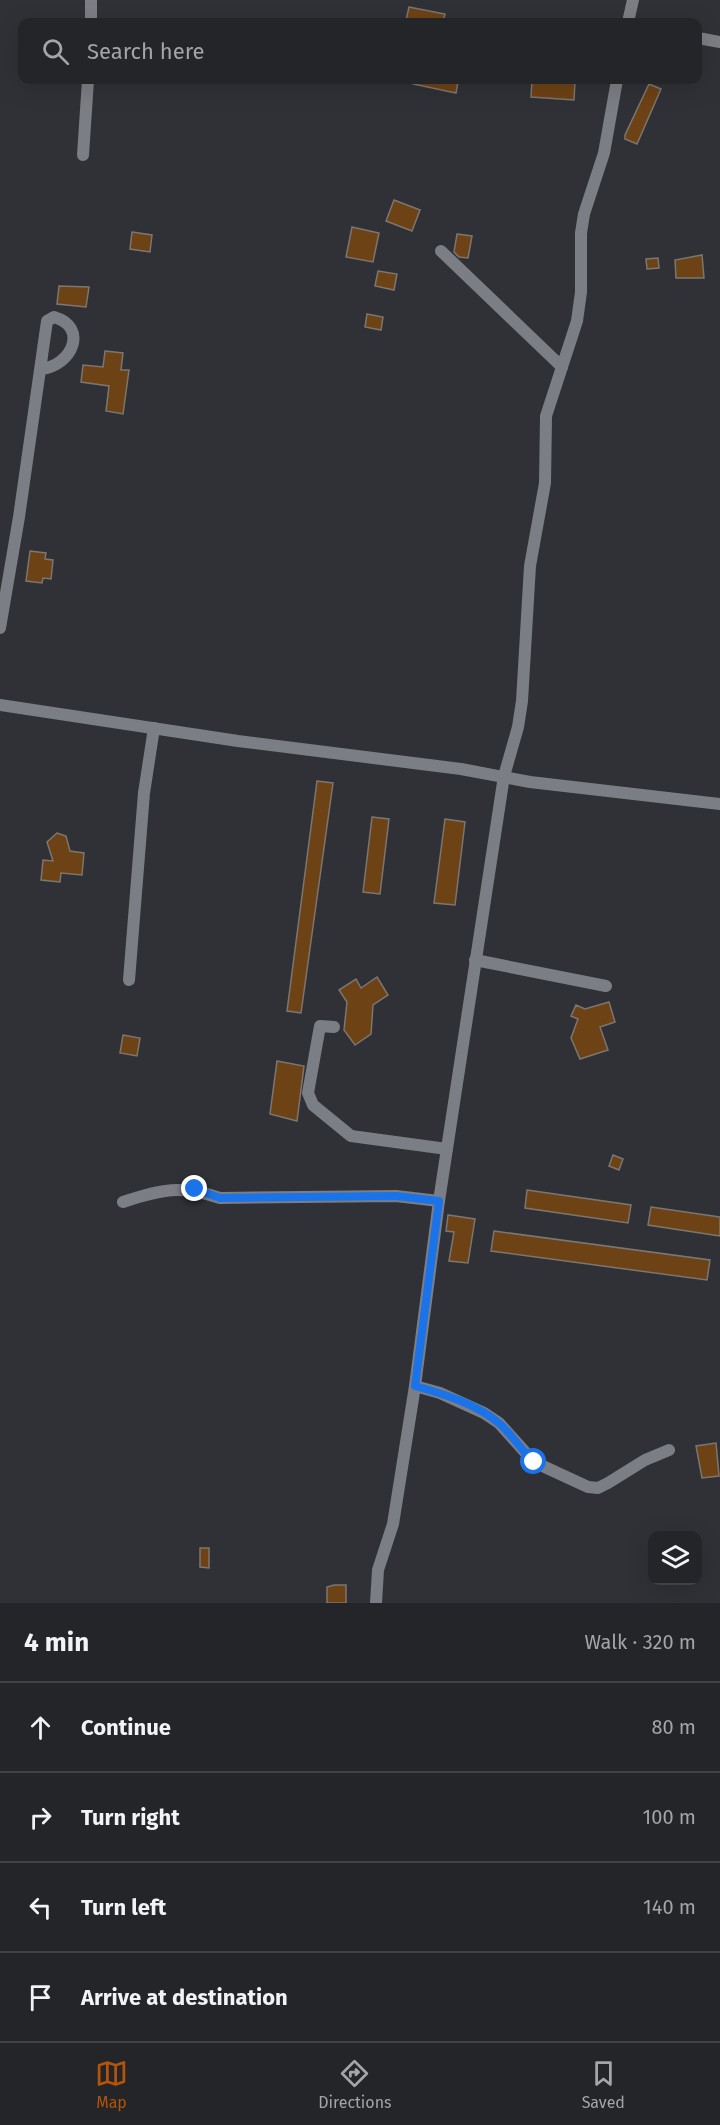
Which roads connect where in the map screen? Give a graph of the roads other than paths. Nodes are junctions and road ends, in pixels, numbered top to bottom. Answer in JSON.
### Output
{"nodes":[{"id":1,"x":91,"y":0,"type":"edge"},
{"id":2,"x":633,"y":0,"type":"edge"},
{"id":3,"x":91,"y":18,"type":"edge"},
{"id":4,"x":629,"y":18,"type":"edge"},
{"id":5,"x":702,"y":39,"type":"edge"},
{"id":6,"x":720,"y":42,"type":"edge"},
{"id":7,"x":88,"y":84,"type":"edge"},
{"id":8,"x":616,"y":84,"type":"edge"},
{"id":9,"x":83,"y":155,"type":"dead end"},
{"id":10,"x":441,"y":250,"type":"dead end"},
{"id":11,"x":562,"y":367,"type":"junction"},
{"id":12,"x":41,"y":369,"type":"dead end"},
{"id":13,"x":0,"y":628,"type":"edge"},
{"id":14,"x":0,"y":705,"type":"edge"},
{"id":15,"x":154,"y":728,"type":"junction"},
{"id":16,"x":504,"y":776,"type":"junction"},
{"id":17,"x":720,"y":804,"type":"edge"},
{"id":18,"x":475,"y":960,"type":"junction"},
{"id":19,"x":129,"y":980,"type":"dead end"},
{"id":20,"x":606,"y":986,"type":"dead end"},
{"id":21,"x":334,"y":1027,"type":"dead end"},
{"id":22,"x":447,"y":1149,"type":"junction"},
{"id":23,"x":439,"y":1201,"type":"junction"},
{"id":24,"x":123,"y":1202,"type":"dead end"},
{"id":25,"x":415,"y":1386,"type":"junction"},
{"id":26,"x":669,"y":1450,"type":"dead end"},
{"id":27,"x":376,"y":1603,"type":"edge"}],
"edges":[{"from":1,"to":3,"type":"street"},
{"from":2,"to":4,"type":"street"},
{"from":5,"to":6,"type":"street"},
{"from":7,"to":9,"type":"street"},
{"from":8,"to":11,"type":"street"},
{"from":10,"to":11,"type":"street"},
{"from":11,"to":16,"type":"street"},
{"from":12,"to":13,"type":"street"},
{"from":14,"to":15,"type":"street"},
{"from":15,"to":16,"type":"street"},
{"from":15,"to":19,"type":"street"},
{"from":16,"to":17,"type":"street"},
{"from":16,"to":18,"type":"street"},
{"from":18,"to":20,"type":"street"},
{"from":18,"to":22,"type":"street"},
{"from":21,"to":22,"type":"street"},
{"from":22,"to":23,"type":"street"},
{"from":23,"to":24,"type":"street"},
{"from":23,"to":25,"type":"street"},
{"from":25,"to":26,"type":"street"},
{"from":25,"to":27,"type":"street"}]}
